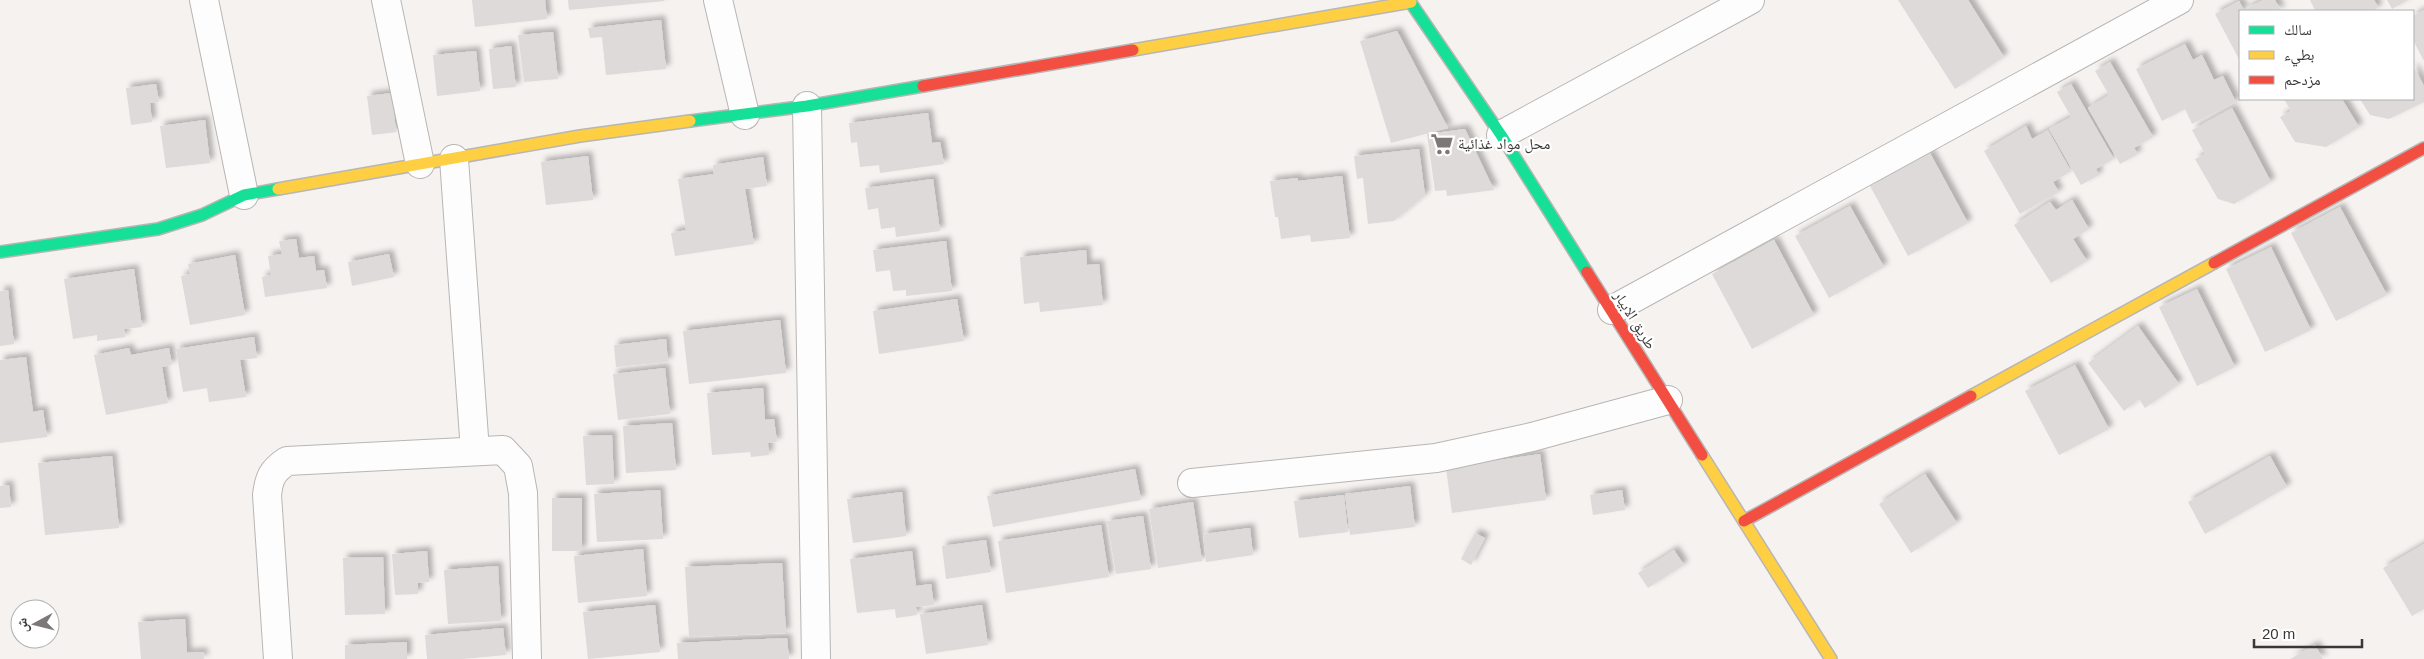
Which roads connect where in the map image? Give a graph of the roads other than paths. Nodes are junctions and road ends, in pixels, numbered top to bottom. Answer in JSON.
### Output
{"nodes":[{"id":1,"x":204,"y":0,"type":"edge"},
{"id":2,"x":386,"y":0,"type":"edge"},
{"id":3,"x":718,"y":0,"type":"edge"},
{"id":4,"x":1750,"y":0,"type":"edge"},
{"id":5,"x":2179,"y":0,"type":"edge"},
{"id":6,"x":1410,"y":1,"type":"edge"},
{"id":7,"x":807,"y":106,"type":"junction"},
{"id":8,"x":745,"y":115,"type":"junction"},
{"id":9,"x":1501,"y":135,"type":"junction"},
{"id":10,"x":2424,"y":148,"type":"edge"},
{"id":11,"x":454,"y":158,"type":"junction"},
{"id":12,"x":420,"y":164,"type":"junction"},
{"id":13,"x":244,"y":196,"type":"junction"},
{"id":14,"x":0,"y":252,"type":"edge"},
{"id":15,"x":1612,"y":310,"type":"junction"},
{"id":16,"x":1668,"y":400,"type":"junction"},
{"id":17,"x":475,"y":451,"type":"junction"},
{"id":18,"x":1192,"y":483,"type":"dead end"},
{"id":19,"x":1744,"y":521,"type":"junction"},
{"id":20,"x":278,"y":659,"type":"edge"},
{"id":21,"x":527,"y":659,"type":"edge"},
{"id":22,"x":816,"y":659,"type":"edge"},
{"id":23,"x":1831,"y":659,"type":"edge"}],
"edges":[{"from":1,"to":13,"type":"street"},
{"from":2,"to":12,"type":"street"},
{"from":3,"to":8,"type":"street"},
{"from":4,"to":9,"type":"street"},
{"from":5,"to":15,"type":"street"},
{"from":6,"to":7,"type":"street"},
{"from":6,"to":9,"type":"street","name":"طريق الابيار"},
{"from":7,"to":8,"type":"street"},
{"from":7,"to":22,"type":"street"},
{"from":8,"to":11,"type":"street"},
{"from":9,"to":15,"type":"street","name":"طريق الابيار"},
{"from":10,"to":19,"type":"street"},
{"from":11,"to":12,"type":"street"},
{"from":11,"to":17,"type":"street"},
{"from":12,"to":13,"type":"street"},
{"from":13,"to":14,"type":"street"},
{"from":15,"to":16,"type":"street","name":"طريق الابيار"},
{"from":16,"to":18,"type":"street"},
{"from":16,"to":19,"type":"street","name":"طريق الابيار"},
{"from":17,"to":20,"type":"street"},
{"from":17,"to":21,"type":"street"},
{"from":19,"to":23,"type":"street","name":"طريق الابيار"}]}
